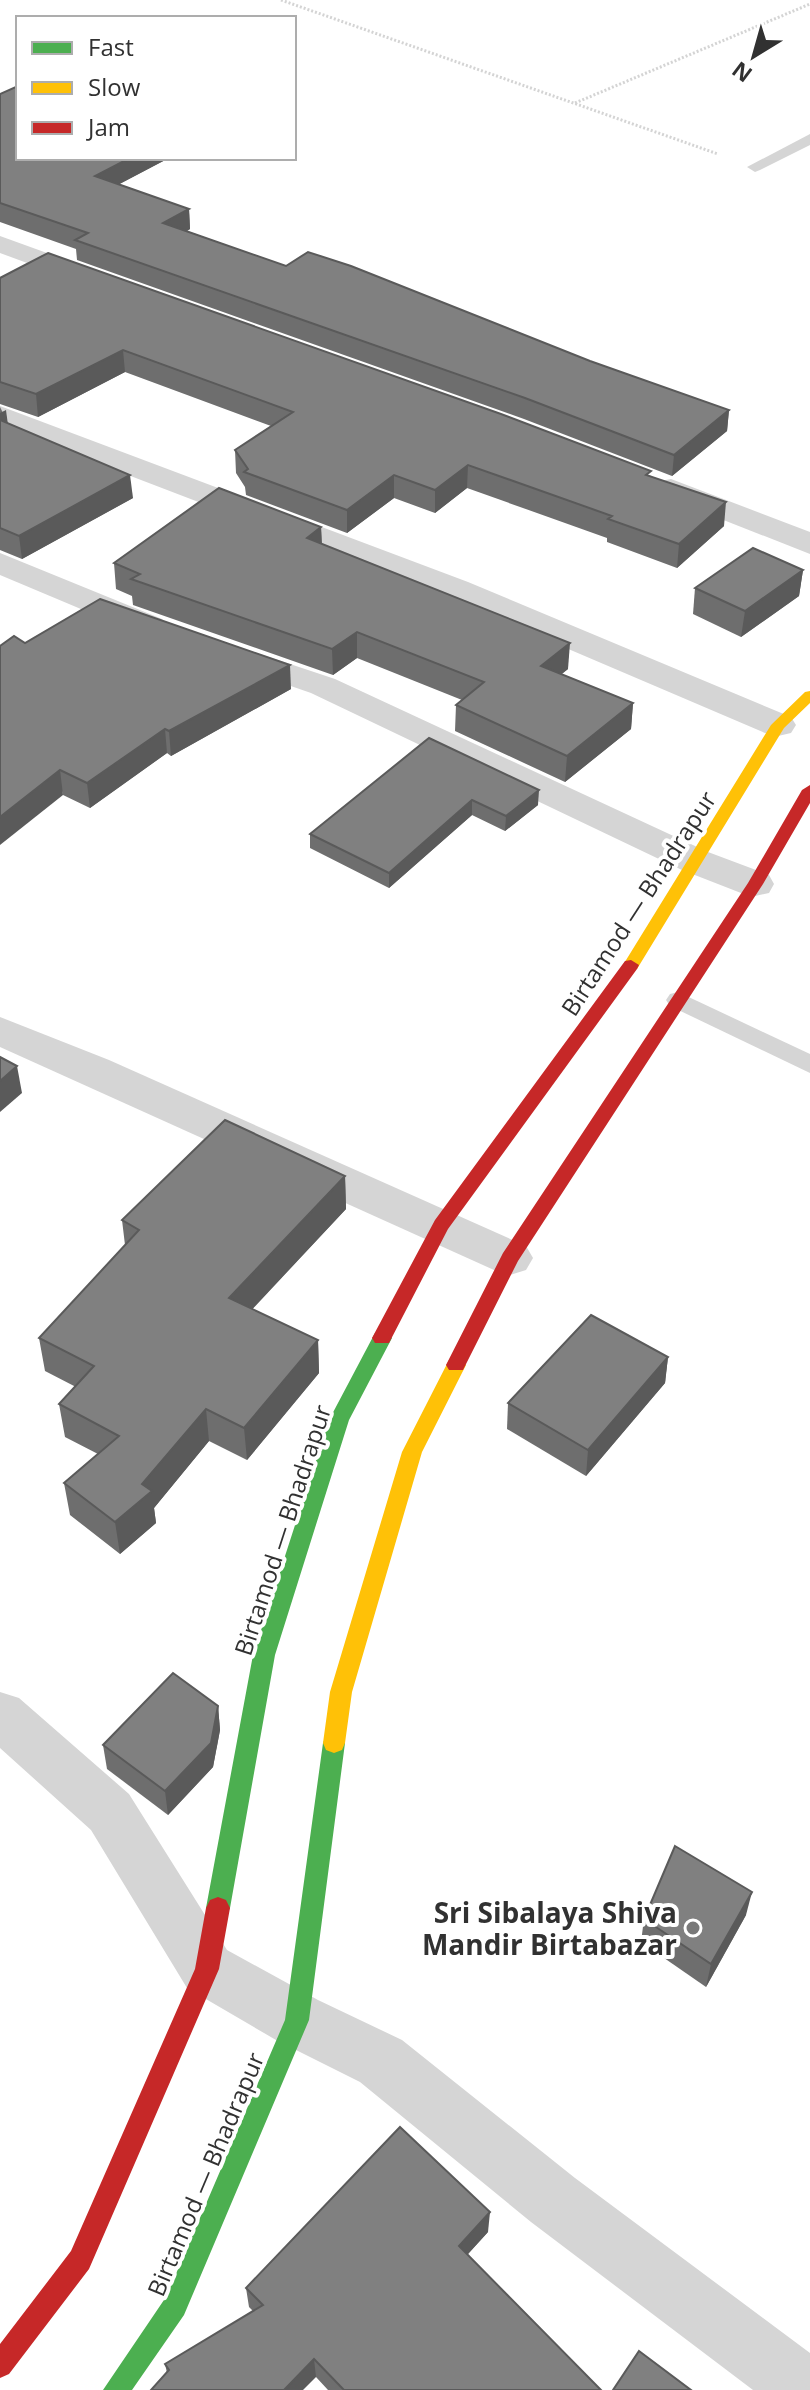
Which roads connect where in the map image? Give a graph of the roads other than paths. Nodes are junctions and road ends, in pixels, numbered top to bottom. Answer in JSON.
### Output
{"nodes":[{"id":1,"x":810,"y":139,"type":"edge"},
{"id":2,"x":755,"y":167,"type":"road end"},
{"id":3,"x":0,"y":244,"type":"edge"},
{"id":4,"x":125,"y":291,"type":"edge"},
{"id":5,"x":0,"y":415,"type":"edge"},
{"id":6,"x":649,"y":479,"type":"edge"},
{"id":7,"x":810,"y":544,"type":"edge"},
{"id":8,"x":0,"y":563,"type":"edge"},
{"id":9,"x":810,"y":695,"type":"edge"},
{"id":10,"x":778,"y":725,"type":"junction"},
{"id":11,"x":810,"y":790,"type":"edge"},
{"id":12,"x":695,"y":861,"type":"junction"},
{"id":13,"x":755,"y":884,"type":"junction"},
{"id":14,"x":678,"y":1000,"type":"junction"},
{"id":15,"x":0,"y":1031,"type":"edge"},
{"id":16,"x":810,"y":1064,"type":"edge"},
{"id":17,"x":441,"y":1225,"type":"junction"},
{"id":18,"x":510,"y":1258,"type":"junction"},
{"id":19,"x":0,"y":1715,"type":"edge"},
{"id":20,"x":207,"y":1969,"type":"junction"},
{"id":21,"x":297,"y":2020,"type":"junction"},
{"id":22,"x":0,"y":2365,"type":"edge"},
{"id":23,"x":116,"y":2390,"type":"edge"},
{"id":24,"x":806,"y":2390,"type":"edge"}],
"edges":[{"from":1,"to":2,"type":"lane"},
{"from":3,"to":4,"type":"street"},
{"from":5,"to":10,"type":"street"},
{"from":6,"to":7,"type":"street"},
{"from":8,"to":12,"type":"street"},
{"from":9,"to":10,"type":"main road","name":"Birtamod — Bhadrapur"},
{"from":10,"to":12,"type":"main road","name":"Birtamod — Bhadrapur"},
{"from":11,"to":13,"type":"main road","name":"Birtamod — Bhadrapur"},
{"from":12,"to":13,"type":"street"},
{"from":12,"to":17,"type":"main road","name":"Birtamod — Bhadrapur"},
{"from":13,"to":14,"type":"main road","name":"Birtamod — Bhadrapur"},
{"from":14,"to":16,"type":"lane"},
{"from":14,"to":18,"type":"main road","name":"Birtamod — Bhadrapur"},
{"from":15,"to":17,"type":"street"},
{"from":17,"to":18,"type":"street"},
{"from":17,"to":20,"type":"main road","name":"Birtamod — Bhadrapur"},
{"from":18,"to":21,"type":"main road","name":"Birtamod — Bhadrapur"},
{"from":19,"to":20,"type":"street"},
{"from":20,"to":21,"type":"street"},
{"from":20,"to":22,"type":"main road","name":"Birtamod — Bhadrapur"},
{"from":21,"to":23,"type":"main road","name":"Birtamod — Bhadrapur"},
{"from":21,"to":24,"type":"street"}]}
